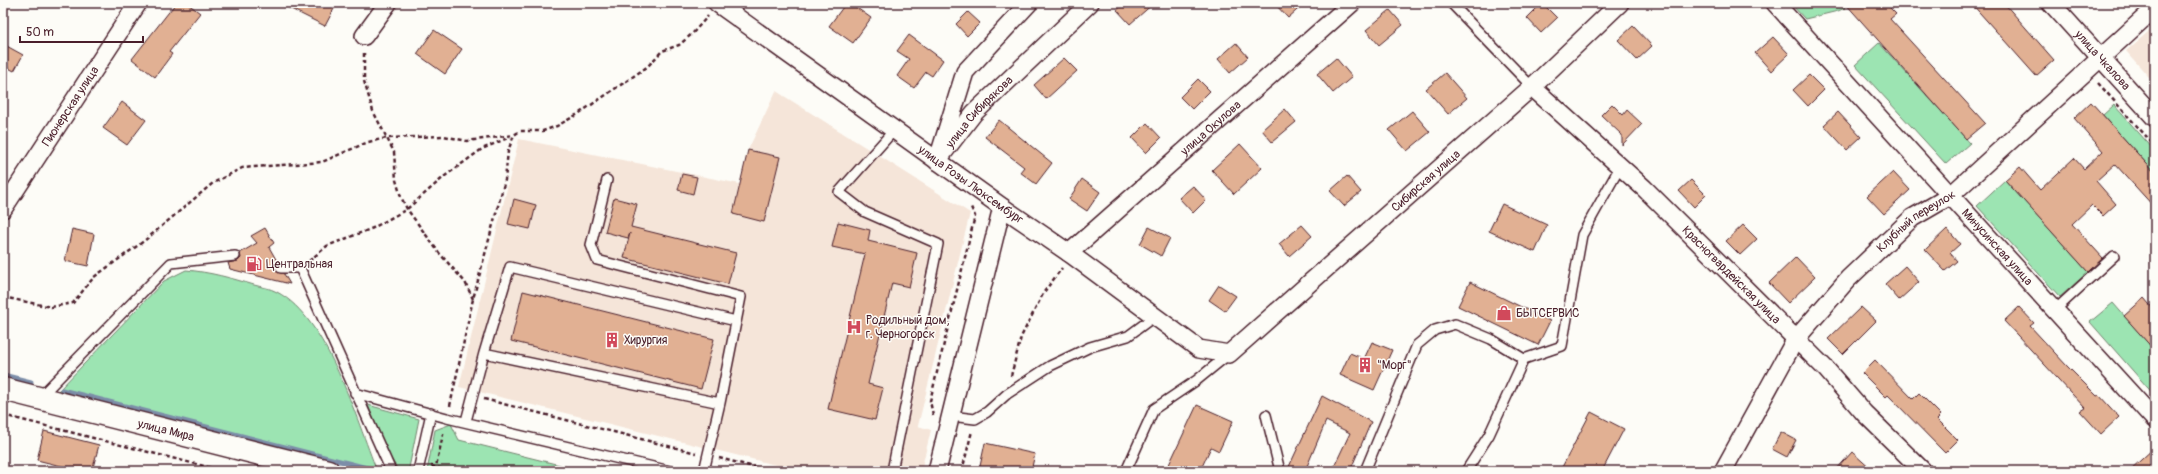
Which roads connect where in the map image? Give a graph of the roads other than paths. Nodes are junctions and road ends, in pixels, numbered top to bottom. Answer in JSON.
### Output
{"nodes":[{"id":1,"x":138,"y":3,"type":"edge"},
{"id":2,"x":388,"y":3,"type":"edge"},
{"id":3,"x":1029,"y":3,"type":"edge"},
{"id":4,"x":1090,"y":3,"type":"edge"},
{"id":5,"x":1352,"y":3,"type":"edge"},
{"id":6,"x":1451,"y":3,"type":"edge"},
{"id":7,"x":1620,"y":3,"type":"edge"},
{"id":8,"x":1775,"y":3,"type":"edge"},
{"id":9,"x":2051,"y":3,"type":"edge"},
{"id":10,"x":714,"y":6,"type":"edge"},
{"id":11,"x":2155,"y":8,"type":"edge"},
{"id":12,"x":364,"y":36,"type":"road end"},
{"id":13,"x":2100,"y":57,"type":"junction"},
{"id":14,"x":1532,"y":87,"type":"junction"},
{"id":15,"x":2155,"y":118,"type":"edge"},
{"id":16,"x":895,"y":129,"type":"junction"},
{"id":17,"x":937,"y":161,"type":"junction"},
{"id":18,"x":1620,"y":167,"type":"junction"},
{"id":19,"x":607,"y":180,"type":"dead end"},
{"id":20,"x":1950,"y":196,"type":"junction"},
{"id":21,"x":1002,"y":208,"type":"junction"},
{"id":22,"x":3,"y":209,"type":"edge"},
{"id":23,"x":1069,"y":253,"type":"junction"},
{"id":24,"x":235,"y":256,"type":"dead end"},
{"id":25,"x":2114,"y":256,"type":"dead end"},
{"id":26,"x":281,"y":268,"type":"dead end"},
{"id":27,"x":2054,"y":310,"type":"junction"},
{"id":28,"x":1155,"y":316,"type":"junction"},
{"id":29,"x":736,"y":321,"type":"junction"},
{"id":30,"x":1795,"y":340,"type":"junction"},
{"id":31,"x":484,"y":353,"type":"junction"},
{"id":32,"x":1229,"y":354,"type":"junction"},
{"id":33,"x":1524,"y":359,"type":"junction"},
{"id":34,"x":3,"y":389,"type":"edge"},
{"id":35,"x":355,"y":393,"type":"junction"},
{"id":36,"x":39,"y":398,"type":"junction"},
{"id":37,"x":720,"y":403,"type":"junction"},
{"id":38,"x":431,"y":413,"type":"junction"},
{"id":39,"x":1266,"y":415,"type":"dead end"},
{"id":40,"x":942,"y":418,"type":"junction"},
{"id":41,"x":2155,"y":420,"type":"edge"},
{"id":42,"x":466,"y":422,"type":"junction"},
{"id":43,"x":418,"y":467,"type":"edge"},
{"id":44,"x":328,"y":471,"type":"edge"},
{"id":45,"x":391,"y":471,"type":"edge"},
{"id":46,"x":670,"y":471,"type":"edge"},
{"id":47,"x":704,"y":471,"type":"edge"},
{"id":48,"x":892,"y":471,"type":"edge"},
{"id":49,"x":937,"y":471,"type":"edge"},
{"id":50,"x":1126,"y":471,"type":"edge"},
{"id":51,"x":1280,"y":471,"type":"edge"},
{"id":52,"x":1365,"y":471,"type":"edge"},
{"id":53,"x":1466,"y":471,"type":"edge"},
{"id":54,"x":1723,"y":471,"type":"edge"},
{"id":55,"x":1923,"y":471,"type":"edge"}],
"edges":[{"from":1,"to":22,"type":"street","name":"Пионерская улица"},
{"from":2,"to":12,"type":"street"},
{"from":3,"to":17,"type":"street","name":"улица Сибирякова"},
{"from":4,"to":17,"type":"street","name":"улица Сибирякова"},
{"from":5,"to":23,"type":"street","name":"улица Окулова"},
{"from":6,"to":14,"type":"lane"},
{"from":7,"to":14,"type":"street","name":"Сибирская улица"},
{"from":8,"to":20,"type":"street","name":"Минусинская улица"},
{"from":9,"to":13,"type":"street","name":"улица Чкалова"},
{"from":10,"to":16,"type":"street","name":"улица Розы Люксембург"},
{"from":11,"to":13,"type":"street","name":"Клубный переулок"},
{"from":13,"to":15,"type":"street","name":"улица Чкалова"},
{"from":13,"to":20,"type":"street","name":"Клубный переулок"},
{"from":14,"to":18,"type":"street","name":"Красногвардейская улица"},
{"from":14,"to":32,"type":"street","name":"Сибирская улица"},
{"from":16,"to":17,"type":"street","name":"улица Розы Люксембург"},
{"from":16,"to":48,"type":"lane"},
{"from":17,"to":21,"type":"street","name":"улица Розы Люксембург"},
{"from":18,"to":30,"type":"street","name":"Красногвардейская улица"},
{"from":18,"to":33,"type":"lane"},
{"from":19,"to":29,"type":"lane"},
{"from":20,"to":27,"type":"street","name":"Минусинская улица"},
{"from":20,"to":30,"type":"street","name":"Клубный переулок"},
{"from":21,"to":23,"type":"street","name":"улица Розы Люксембург"},
{"from":21,"to":40,"type":"street"},
{"from":23,"to":28,"type":"street","name":"улица Розы Люксембург"},
{"from":24,"to":36,"type":"lane"},
{"from":25,"to":27,"type":"lane"},
{"from":26,"to":35,"type":"lane"},
{"from":27,"to":41,"type":"street","name":"Минусинская улица"},
{"from":28,"to":32,"type":"street","name":"улица Розы Люксембург"},
{"from":28,"to":40,"type":"lane"},
{"from":29,"to":31,"type":"lane"},
{"from":29,"to":37,"type":"lane"},
{"from":30,"to":54,"type":"street","name":"Клубный переулок"},
{"from":30,"to":55,"type":"street","name":"Красногвардейская улица"},
{"from":31,"to":37,"type":"lane"},
{"from":31,"to":42,"type":"lane"},
{"from":32,"to":50,"type":"lane"},
{"from":33,"to":52,"type":"lane"},
{"from":33,"to":53,"type":"lane"},
{"from":34,"to":36,"type":"main road","name":"улица Мира"},
{"from":35,"to":38,"type":"lane"},
{"from":35,"to":45,"type":"lane"},
{"from":36,"to":44,"type":"main road","name":"улица Мира"},
{"from":37,"to":47,"type":"lane"},
{"from":38,"to":42,"type":"lane"},
{"from":38,"to":43,"type":"lane"},
{"from":39,"to":51,"type":"lane"},
{"from":40,"to":49,"type":"street"},
{"from":42,"to":46,"type":"lane"}]}
